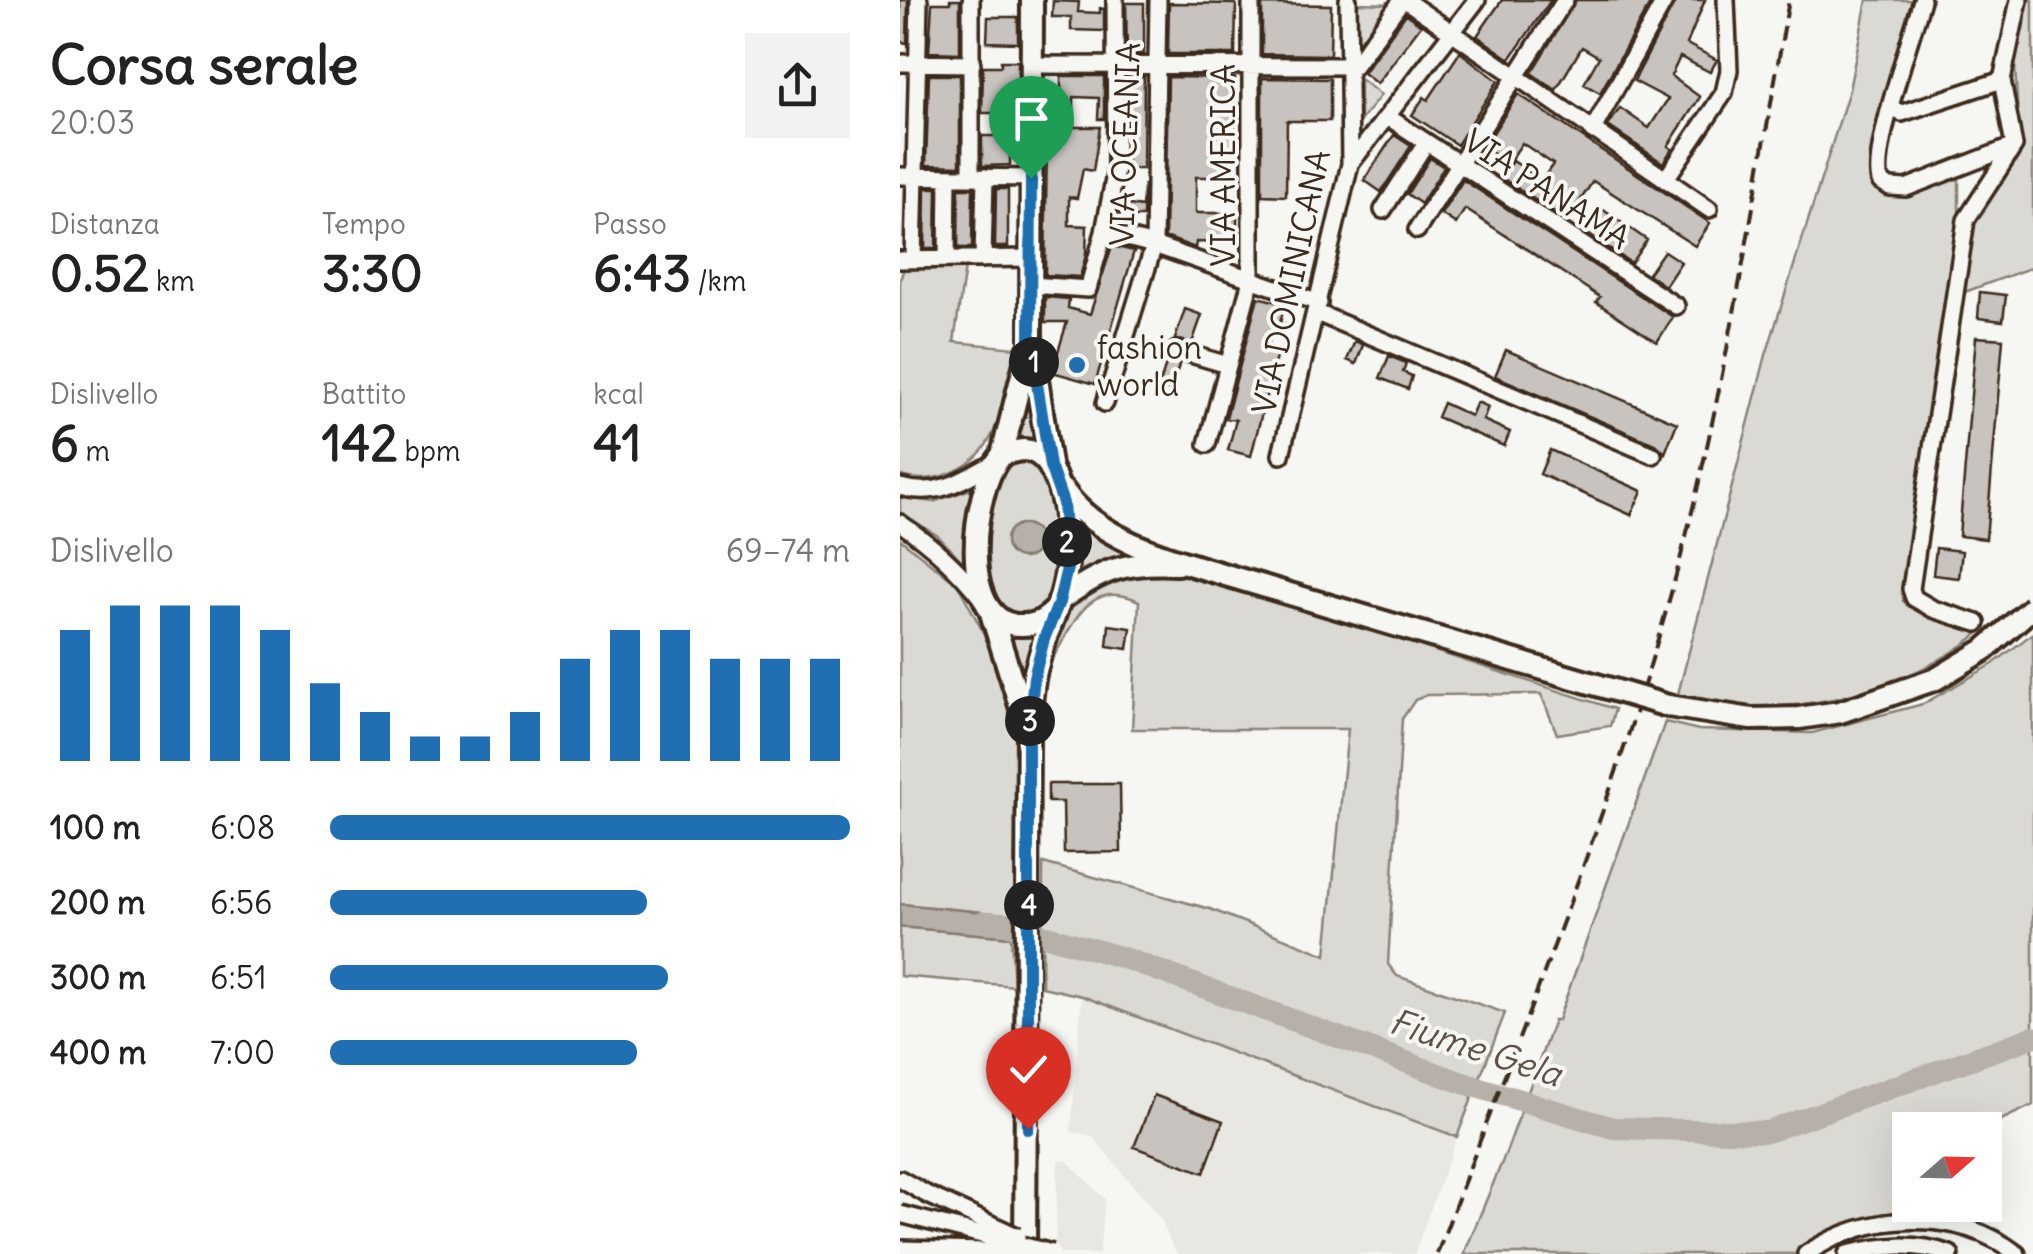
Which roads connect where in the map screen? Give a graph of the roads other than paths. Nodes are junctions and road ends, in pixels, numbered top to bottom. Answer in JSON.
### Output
{"nodes":[{"id":1,"x":919,"y":0,"type":"edge"},
{"id":2,"x":971,"y":0,"type":"edge"},
{"id":3,"x":1032,"y":0,"type":"edge"},
{"id":4,"x":1115,"y":0,"type":"edge"},
{"id":5,"x":1158,"y":0,"type":"edge"},
{"id":6,"x":1251,"y":0,"type":"edge"},
{"id":7,"x":1348,"y":0,"type":"edge"},
{"id":8,"x":1403,"y":0,"type":"edge"},
{"id":9,"x":1477,"y":0,"type":"edge"},
{"id":10,"x":1565,"y":0,"type":"edge"},
{"id":11,"x":1665,"y":0,"type":"edge"},
{"id":12,"x":1726,"y":0,"type":"edge"},
{"id":13,"x":1922,"y":0,"type":"edge"},
{"id":14,"x":2019,"y":0,"type":"edge"},
{"id":15,"x":1451,"y":33,"type":"junction"},
{"id":16,"x":900,"y":63,"type":"edge"},
{"id":17,"x":917,"y":64,"type":"junction"},
{"id":18,"x":972,"y":64,"type":"junction"},
{"id":19,"x":1032,"y":65,"type":"junction"},
{"id":20,"x":1116,"y":66,"type":"junction"},
{"id":21,"x":1250,"y":66,"type":"junction"},
{"id":22,"x":1157,"y":67,"type":"junction"},
{"id":23,"x":1348,"y":67,"type":"junction"},
{"id":24,"x":1514,"y":77,"type":"junction"},
{"id":25,"x":2002,"y":80,"type":"junction"},
{"id":26,"x":1892,"y":108,"type":"junction"},
{"id":27,"x":1388,"y":117,"type":"junction"},
{"id":28,"x":908,"y":127,"type":"edge"},
{"id":29,"x":1592,"y":131,"type":"junction"},
{"id":30,"x":1426,"y":143,"type":"junction"},
{"id":31,"x":2014,"y":146,"type":"junction"},
{"id":32,"x":1350,"y":164,"type":"junction"},
{"id":33,"x":1458,"y":166,"type":"junction"},
{"id":34,"x":907,"y":176,"type":"edge"},
{"id":35,"x":948,"y":176,"type":"junction"},
{"id":36,"x":978,"y":177,"type":"junction"},
{"id":37,"x":1031,"y":178,"type":"junction"},
{"id":38,"x":1666,"y":180,"type":"junction"},
{"id":39,"x":1710,"y":208,"type":"dead end"},
{"id":40,"x":1383,"y":210,"type":"dead end"},
{"id":41,"x":1417,"y":230,"type":"dead end"},
{"id":42,"x":1104,"y":232,"type":"junction"},
{"id":43,"x":1154,"y":245,"type":"junction"},
{"id":44,"x":1031,"y":258,"type":"junction"},
{"id":45,"x":947,"y":259,"type":"junction"},
{"id":46,"x":983,"y":259,"type":"junction"},
{"id":47,"x":906,"y":260,"type":"edge"},
{"id":48,"x":1251,"y":280,"type":"junction"},
{"id":49,"x":1031,"y":284,"type":"junction"},
{"id":50,"x":1676,"y":306,"type":"dead end"},
{"id":51,"x":1318,"y":308,"type":"junction"},
{"id":52,"x":1030,"y":339,"type":"junction"},
{"id":53,"x":1177,"y":350,"type":"dead end"},
{"id":54,"x":1228,"y":364,"type":"junction"},
{"id":55,"x":1105,"y":403,"type":"dead end"},
{"id":56,"x":1207,"y":444,"type":"dead end"},
{"id":57,"x":1281,"y":455,"type":"dead end"},
{"id":58,"x":1653,"y":455,"type":"dead end"},
{"id":59,"x":998,"y":459,"type":"junction"},
{"id":60,"x":1053,"y":473,"type":"junction"},
{"id":61,"x":900,"y":488,"type":"edge"},
{"id":62,"x":900,"y":523,"type":"edge"},
{"id":63,"x":1194,"y":566,"type":"junction"},
{"id":64,"x":1058,"y":605,"type":"junction"},
{"id":65,"x":2033,"y":607,"type":"edge"},
{"id":66,"x":988,"y":608,"type":"junction"},
{"id":67,"x":1977,"y":623,"type":"dead end"},
{"id":68,"x":1028,"y":735,"type":"junction"},
{"id":69,"x":900,"y":1179,"type":"edge"},
{"id":70,"x":900,"y":1214,"type":"edge"},
{"id":71,"x":900,"y":1248,"type":"edge"},
{"id":72,"x":1055,"y":1253,"type":"edge"},
{"id":73,"x":1024,"y":1254,"type":"edge"},
{"id":74,"x":1806,"y":1254,"type":"edge"},
{"id":75,"x":1846,"y":1254,"type":"edge"},
{"id":76,"x":1950,"y":1254,"type":"edge"},
{"id":77,"x":2017,"y":1254,"type":"edge"}],
"edges":[{"from":1,"to":17,"type":"street"},
{"from":2,"to":18,"type":"street"},
{"from":3,"to":19,"type":"main road"},
{"from":4,"to":20,"type":"street"},
{"from":5,"to":22,"type":"street","name":"VIA OCEANIA"},
{"from":6,"to":21,"type":"street","name":"VIA AMERICA"},
{"from":7,"to":23,"type":"street","name":"VIA DOMINICANA"},
{"from":8,"to":15,"type":"street"},
{"from":8,"to":23,"type":"street"},
{"from":9,"to":15,"type":"street"},
{"from":10,"to":24,"type":"street"},
{"from":11,"to":29,"type":"street"},
{"from":12,"to":38,"type":"street"},
{"from":13,"to":26,"type":"street"},
{"from":14,"to":25,"type":"street"},
{"from":15,"to":24,"type":"street"},
{"from":15,"to":27,"type":"street"},
{"from":16,"to":17,"type":"street"},
{"from":17,"to":18,"type":"street"},
{"from":17,"to":28,"type":"street"},
{"from":18,"to":36,"type":"street"},
{"from":19,"to":20,"type":"street"},
{"from":19,"to":37,"type":"main road"},
{"from":20,"to":22,"type":"street"},
{"from":20,"to":42,"type":"street"},
{"from":21,"to":22,"type":"street"},
{"from":21,"to":23,"type":"street"},
{"from":21,"to":48,"type":"street","name":"VIA AMERICA"},
{"from":22,"to":43,"type":"street","name":"VIA OCEANIA"},
{"from":23,"to":32,"type":"street","name":"VIA DOMINICANA"},
{"from":24,"to":29,"type":"street"},
{"from":24,"to":33,"type":"street"},
{"from":25,"to":26,"type":"street"},
{"from":25,"to":31,"type":"street"},
{"from":26,"to":31,"type":"street"},
{"from":27,"to":30,"type":"street","name":"VIA PANAMA"},
{"from":27,"to":32,"type":"street"},
{"from":28,"to":34,"type":"street"},
{"from":29,"to":38,"type":"street"},
{"from":30,"to":33,"type":"street","name":"VIA PANAMA"},
{"from":30,"to":40,"type":"street"},
{"from":31,"to":67,"type":"street"},
{"from":32,"to":51,"type":"street","name":"VIA DOMINICANA"},
{"from":33,"to":41,"type":"street"},
{"from":33,"to":50,"type":"street","name":"VIA PANAMA"},
{"from":34,"to":35,"type":"street"},
{"from":34,"to":47,"type":"street"},
{"from":35,"to":36,"type":"street"},
{"from":35,"to":45,"type":"street"},
{"from":36,"to":37,"type":"street"},
{"from":36,"to":46,"type":"street"},
{"from":37,"to":44,"type":"main road"},
{"from":38,"to":39,"type":"street"},
{"from":42,"to":43,"type":"street"},
{"from":42,"to":49,"type":"street"},
{"from":43,"to":48,"type":"street"},
{"from":43,"to":55,"type":"street","name":"VIA OCEANIA"},
{"from":44,"to":46,"type":"street"},
{"from":44,"to":49,"type":"main road"},
{"from":45,"to":46,"type":"street"},
{"from":45,"to":47,"type":"street"},
{"from":48,"to":51,"type":"street"},
{"from":48,"to":54,"type":"street","name":"VIA AMERICA"},
{"from":49,"to":52,"type":"main road"},
{"from":51,"to":57,"type":"street","name":"VIA DOMINICANA"},
{"from":51,"to":58,"type":"street"},
{"from":52,"to":59,"type":"main road"},
{"from":52,"to":60,"type":"main road"},
{"from":53,"to":54,"type":"street"},
{"from":54,"to":56,"type":"street","name":"VIA AMERICA"},
{"from":59,"to":60,"type":"main road"},
{"from":59,"to":61,"type":"street"},
{"from":59,"to":66,"type":"main road"},
{"from":60,"to":63,"type":"main road"},
{"from":60,"to":64,"type":"main road"},
{"from":62,"to":66,"type":"street"},
{"from":63,"to":64,"type":"main road"},
{"from":63,"to":65,"type":"main road","bridge":true},
{"from":64,"to":66,"type":"main road"},
{"from":64,"to":68,"type":"main road"},
{"from":66,"to":68,"type":"main road"},
{"from":68,"to":73,"type":"main road"},
{"from":69,"to":72,"type":"street","bridge":true},
{"from":70,"to":72,"type":"street","bridge":true},
{"from":71,"to":72,"type":"street","bridge":true},
{"from":74,"to":77,"type":"street"},
{"from":75,"to":76,"type":"street"}]}
